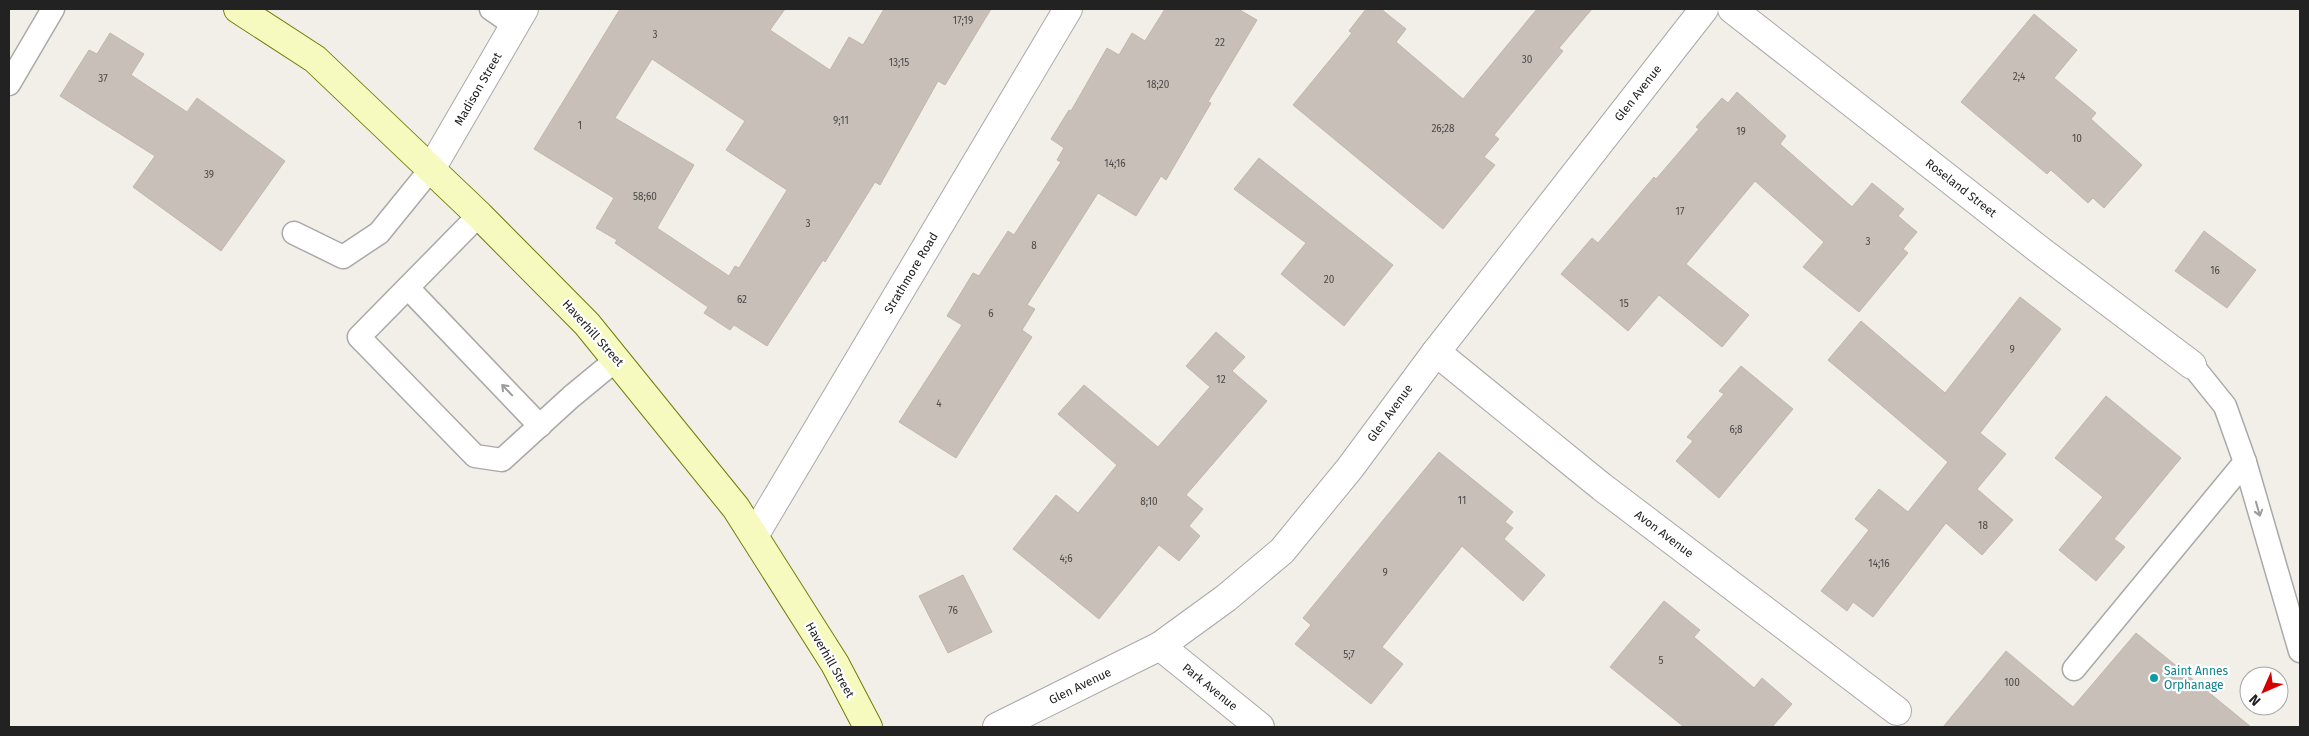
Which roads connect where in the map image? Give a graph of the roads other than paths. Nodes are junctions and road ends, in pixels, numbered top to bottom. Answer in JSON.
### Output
{"nodes":[{"id":1,"x":53,"y":9,"type":"edge"},
{"id":2,"x":238,"y":9,"type":"edge"},
{"id":3,"x":491,"y":9,"type":"edge"},
{"id":4,"x":1068,"y":9,"type":"edge"},
{"id":5,"x":1704,"y":9,"type":"edge"},
{"id":6,"x":1732,"y":9,"type":"edge"},
{"id":7,"x":519,"y":17,"type":"edge"},
{"id":8,"x":9,"y":84,"type":"edge"},
{"id":9,"x":432,"y":169,"type":"junction"},
{"id":10,"x":480,"y":215,"type":"junction"},
{"id":11,"x":294,"y":233,"type":"dead end"},
{"id":12,"x":408,"y":288,"type":"junction"},
{"id":13,"x":1436,"y":352,"type":"junction"},
{"id":14,"x":617,"y":359,"type":"junction"},
{"id":15,"x":2192,"y":365,"type":"joint"},
{"id":16,"x":540,"y":426,"type":"junction"},
{"id":17,"x":2245,"y":462,"type":"junction"},
{"id":18,"x":754,"y":536,"type":"junction"},
{"id":19,"x":1160,"y":646,"type":"junction"},
{"id":20,"x":2300,"y":651,"type":"edge"},
{"id":21,"x":2074,"y":669,"type":"dead end"},
{"id":22,"x":1897,"y":711,"type":"dead end"},
{"id":23,"x":868,"y":727,"type":"edge"},
{"id":24,"x":997,"y":727,"type":"edge"},
{"id":25,"x":1260,"y":727,"type":"edge"}],
"edges":[{"from":1,"to":8,"type":"lane"},
{"from":2,"to":9,"type":"main road","name":"Haverhill Street"},
{"from":3,"to":7,"type":"lane"},
{"from":4,"to":18,"type":"street","name":"Strathmore Road"},
{"from":5,"to":13,"type":"street","name":"Glen Avenue"},
{"from":6,"to":15,"type":"street","name":"Roseland Street"},
{"from":7,"to":9,"type":"street","name":"Madison Street"},
{"from":9,"to":10,"type":"main road","name":"Haverhill Street"},
{"from":9,"to":11,"type":"lane"},
{"from":10,"to":12,"type":"lane"},
{"from":10,"to":14,"type":"main road","name":"Haverhill Street"},
{"from":16,"to":12,"type":"lane","one_way":true},
{"from":12,"to":16,"type":"lane"},
{"from":13,"to":19,"type":"street","name":"Glen Avenue"},
{"from":13,"to":22,"type":"street","name":"Avon Avenue"},
{"from":14,"to":16,"type":"lane"},
{"from":14,"to":18,"type":"main road","name":"Haverhill Street"},
{"from":15,"to":17,"type":"lane"},
{"from":17,"to":20,"type":"lane","one_way":true},
{"from":17,"to":21,"type":"lane"},
{"from":18,"to":23,"type":"main road","name":"Haverhill Street"},
{"from":19,"to":24,"type":"street","name":"Glen Avenue"},
{"from":19,"to":25,"type":"street","name":"Park Avenue"}]}
